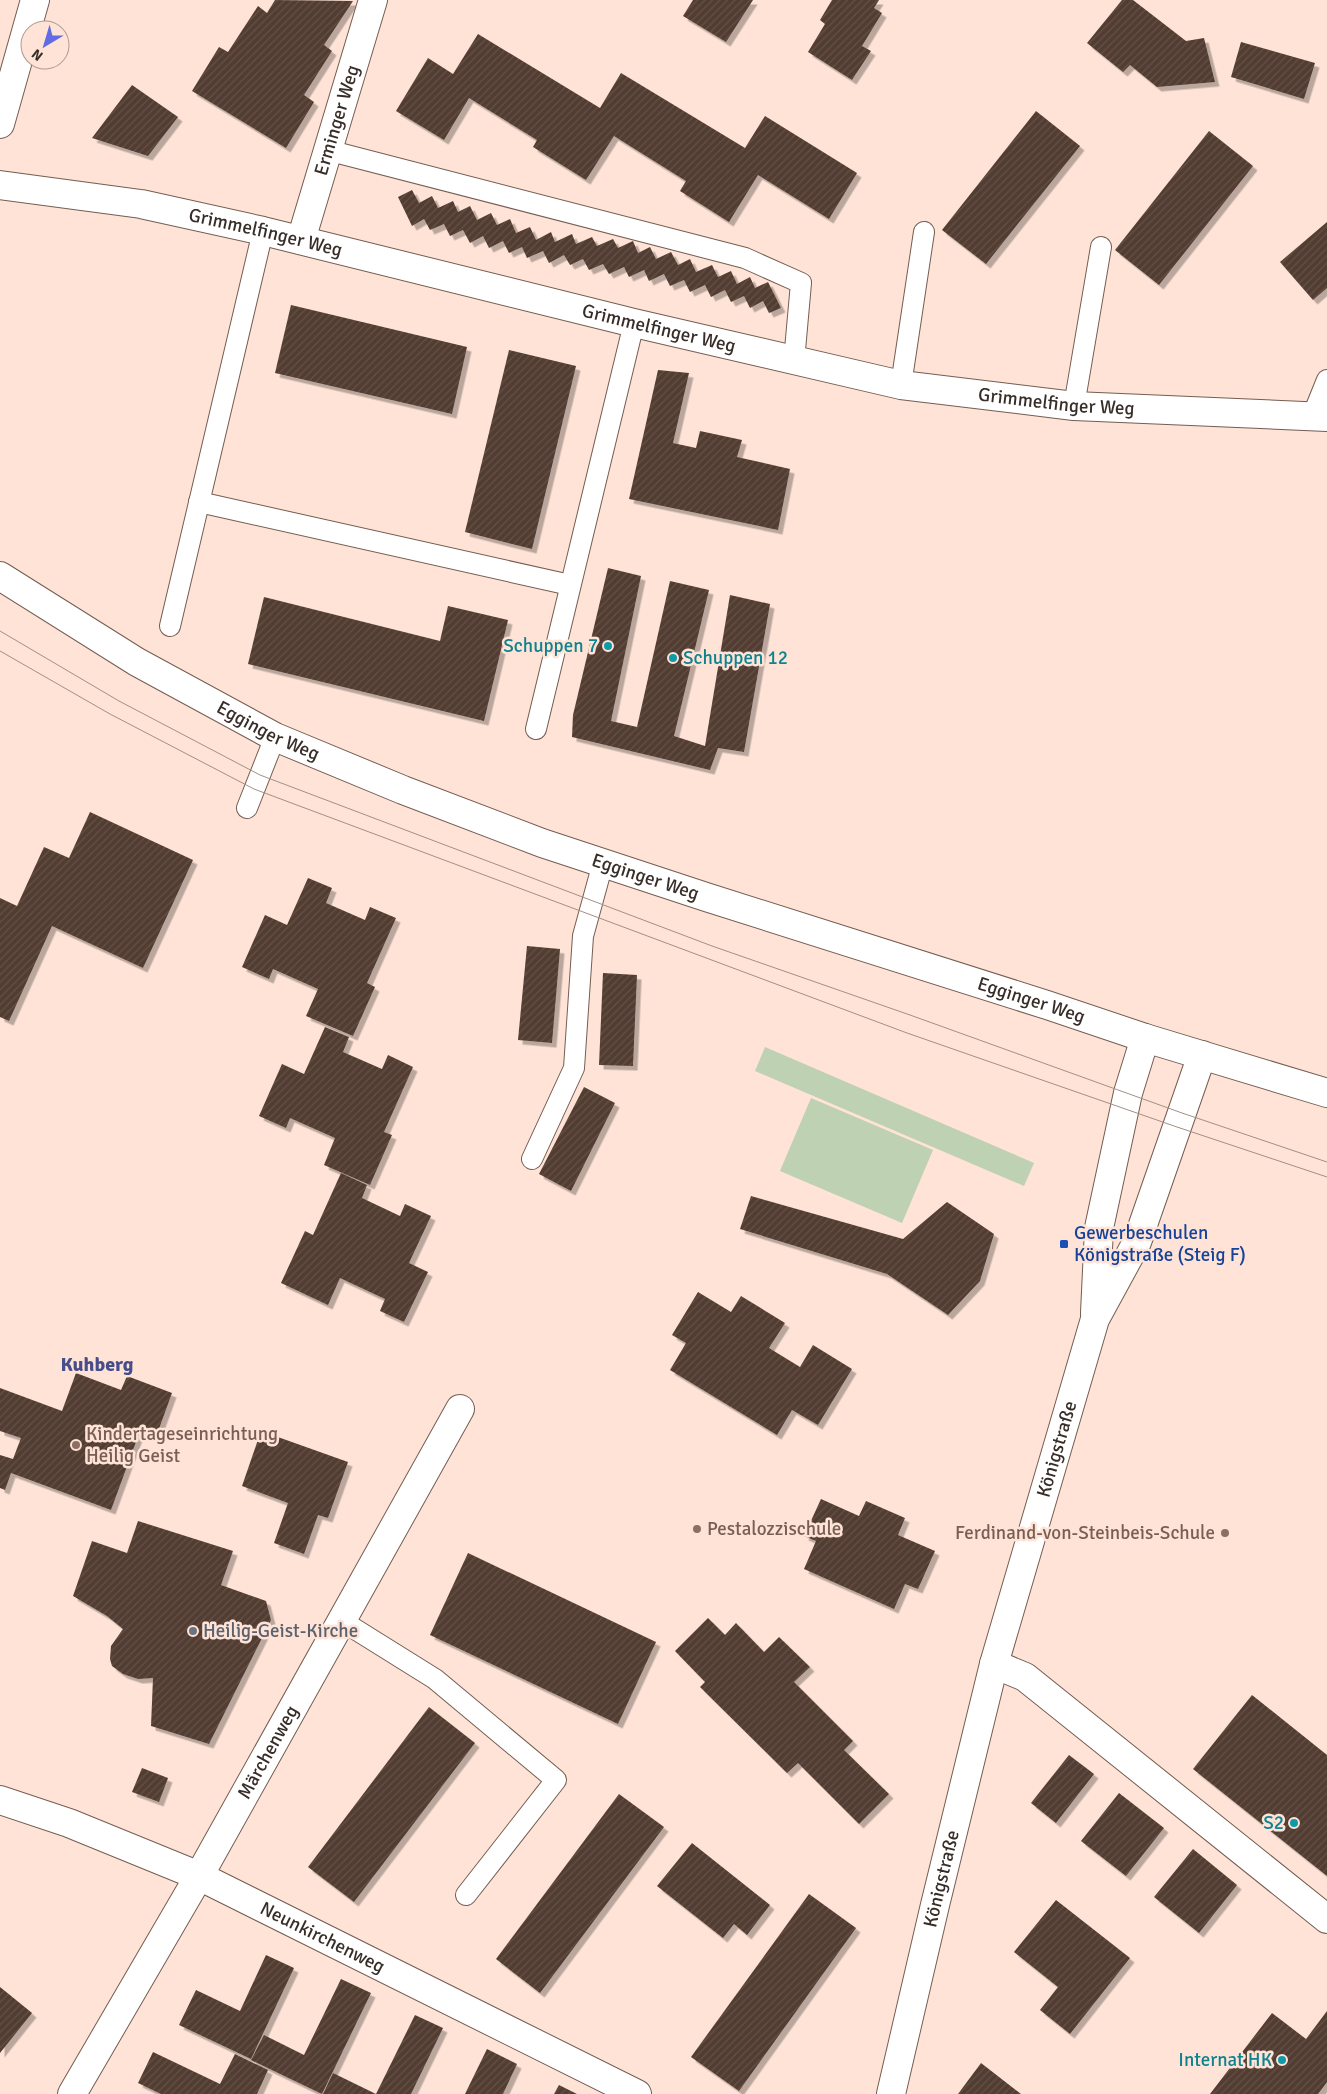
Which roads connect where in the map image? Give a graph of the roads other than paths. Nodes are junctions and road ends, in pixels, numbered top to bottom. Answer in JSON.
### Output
{"nodes":[{"id":1,"x":35,"y":0,"type":"edge"},
{"id":2,"x":373,"y":0,"type":"edge"},
{"id":3,"x":0,"y":124,"type":"edge"},
{"id":4,"x":327,"y":150,"type":"junction"},
{"id":5,"x":0,"y":185,"type":"edge"},
{"id":6,"x":263,"y":231,"type":"junction"},
{"id":7,"x":924,"y":232,"type":"dead end"},
{"id":8,"x":301,"y":240,"type":"junction"},
{"id":9,"x":1101,"y":247,"type":"dead end"},
{"id":10,"x":634,"y":323,"type":"junction"},
{"id":11,"x":794,"y":361,"type":"junction"},
{"id":12,"x":1327,"y":380,"type":"edge"},
{"id":13,"x":901,"y":385,"type":"junction"},
{"id":14,"x":1074,"y":406,"type":"junction"},
{"id":15,"x":1320,"y":417,"type":"edge"},
{"id":16,"x":199,"y":502,"type":"junction"},
{"id":17,"x":0,"y":576,"type":"edge"},
{"id":18,"x":570,"y":585,"type":"junction"},
{"id":19,"x":170,"y":626,"type":"dead end"},
{"id":20,"x":536,"y":728,"type":"dead end"},
{"id":21,"x":275,"y":737,"type":"junction"},
{"id":22,"x":247,"y":808,"type":"dead end"},
{"id":23,"x":603,"y":863,"type":"junction"},
{"id":24,"x":1146,"y":1038,"type":"junction"},
{"id":25,"x":1202,"y":1055,"type":"junction"},
{"id":26,"x":1327,"y":1093,"type":"edge"},
{"id":27,"x":532,"y":1159,"type":"dead end"},
{"id":28,"x":1095,"y":1319,"type":"junction"},
{"id":29,"x":460,"y":1409,"type":"dead end"},
{"id":30,"x":342,"y":1621,"type":"junction"},
{"id":31,"x":994,"y":1664,"type":"junction"},
{"id":32,"x":0,"y":1800,"type":"edge"},
{"id":33,"x":200,"y":1876,"type":"junction"},
{"id":34,"x":466,"y":1895,"type":"dead end"},
{"id":35,"x":1327,"y":1919,"type":"edge"},
{"id":36,"x":72,"y":2094,"type":"edge"},
{"id":37,"x":637,"y":2094,"type":"edge"},
{"id":38,"x":892,"y":2094,"type":"edge"}],
"edges":[{"from":1,"to":3,"type":"street"},
{"from":2,"to":4,"type":"street","name":"Erminger Weg"},
{"from":4,"to":8,"type":"street","name":"Erminger Weg"},
{"from":4,"to":11,"type":"lane"},
{"from":5,"to":6,"type":"street","name":"Grimmelfinger Weg"},
{"from":6,"to":8,"type":"street","name":"Grimmelfinger Weg"},
{"from":6,"to":16,"type":"lane"},
{"from":7,"to":13,"type":"lane"},
{"from":8,"to":10,"type":"street","name":"Grimmelfinger Weg"},
{"from":9,"to":14,"type":"lane"},
{"from":10,"to":11,"type":"street","name":"Grimmelfinger Weg"},
{"from":10,"to":18,"type":"lane"},
{"from":11,"to":13,"type":"street","name":"Grimmelfinger Weg"},
{"from":12,"to":15,"type":"lane"},
{"from":13,"to":14,"type":"street","name":"Grimmelfinger Weg"},
{"from":14,"to":15,"type":"street","name":"Grimmelfinger Weg"},
{"from":16,"to":18,"type":"lane"},
{"from":16,"to":19,"type":"lane"},
{"from":17,"to":21,"type":"street","name":"Egginger Weg"},
{"from":18,"to":20,"type":"lane"},
{"from":21,"to":22,"type":"lane"},
{"from":21,"to":23,"type":"street","name":"Egginger Weg"},
{"from":23,"to":24,"type":"street","name":"Egginger Weg"},
{"from":23,"to":27,"type":"lane"},
{"from":24,"to":25,"type":"street","name":"Egginger Weg"},
{"from":24,"to":28,"type":"street","name":"Königstraße"},
{"from":25,"to":26,"type":"street","name":"Egginger Weg"},
{"from":25,"to":28,"type":"street","name":"Königstraße"},
{"from":28,"to":31,"type":"street","name":"Königstraße"},
{"from":29,"to":30,"type":"street","name":"Märchenweg"},
{"from":30,"to":33,"type":"street","name":"Märchenweg"},
{"from":30,"to":34,"type":"lane"},
{"from":31,"to":35,"type":"street"},
{"from":31,"to":38,"type":"street","name":"Königstraße"},
{"from":32,"to":33,"type":"street","name":"Neunkirchenweg"},
{"from":33,"to":36,"type":"street","name":"Märchenweg"},
{"from":33,"to":37,"type":"street","name":"Neunkirchenweg"}]}
